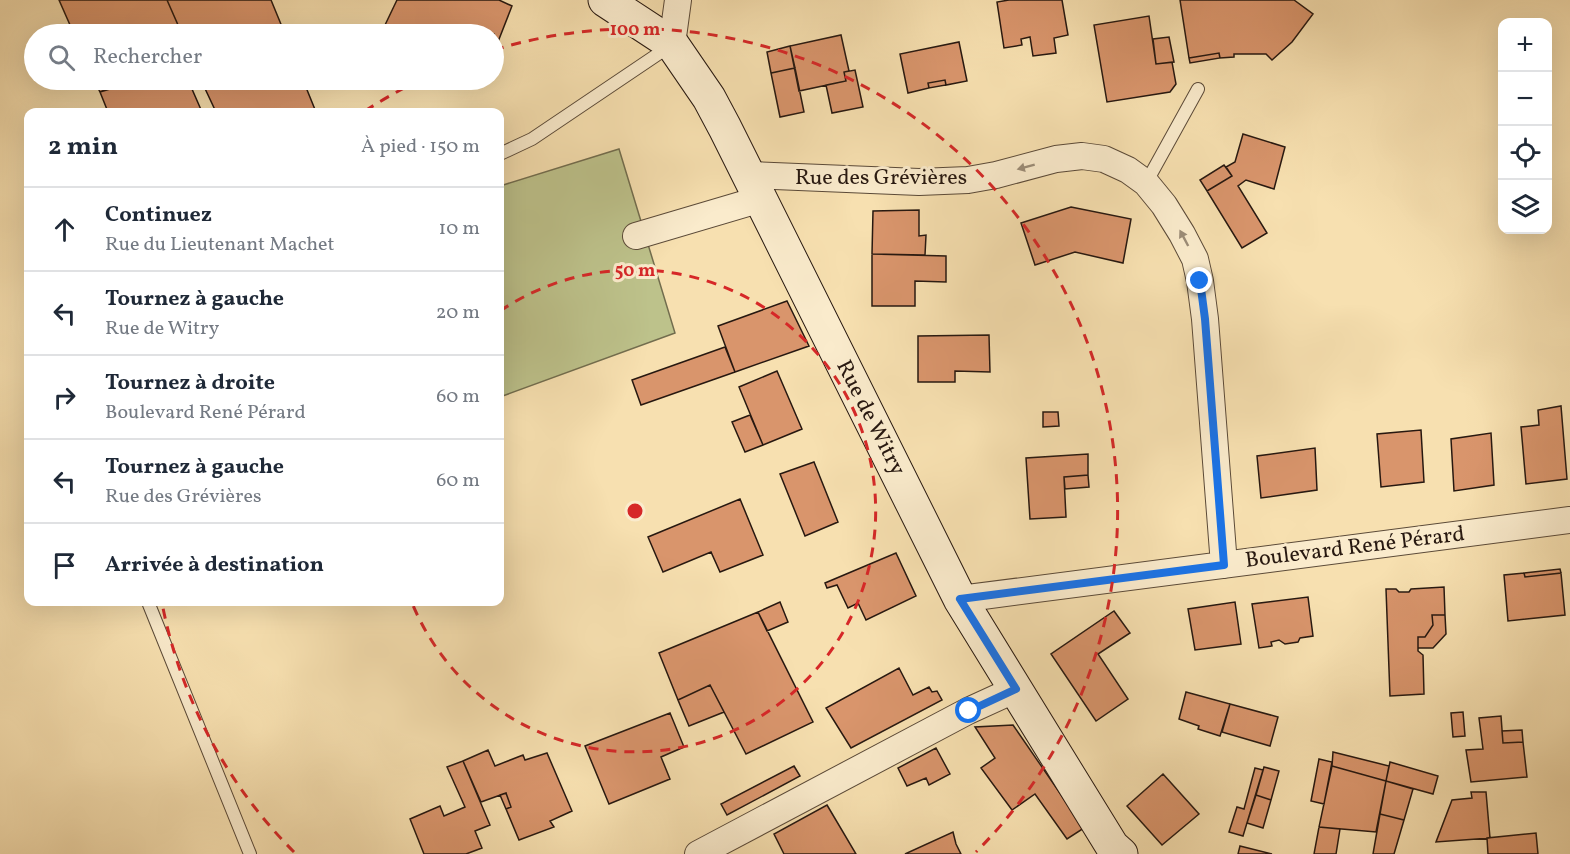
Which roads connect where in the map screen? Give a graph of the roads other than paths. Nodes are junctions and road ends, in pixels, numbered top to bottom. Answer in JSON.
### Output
{"nodes":[{"id":1,"x":605,"y":0,"type":"edge"},
{"id":2,"x":678,"y":0,"type":"edge"},
{"id":3,"x":672,"y":44,"type":"junction"},
{"id":4,"x":1198,"y":88,"type":"dead end"},
{"id":5,"x":504,"y":152,"type":"edge"},
{"id":6,"x":1146,"y":183,"type":"junction"},
{"id":7,"x":755,"y":187,"type":"junction"},
{"id":8,"x":636,"y":236,"type":"dead end"},
{"id":9,"x":1570,"y":520,"type":"edge"},
{"id":10,"x":1224,"y":565,"type":"junction"},
{"id":11,"x":960,"y":599,"type":"junction"},
{"id":12,"x":150,"y":606,"type":"edge"},
{"id":13,"x":1016,"y":689,"type":"junction"},
{"id":14,"x":250,"y":854,"type":"edge"},
{"id":15,"x":698,"y":854,"type":"edge"},
{"id":16,"x":1121,"y":854,"type":"edge"}],
"edges":[{"from":1,"to":3,"type":"street","name":"Rue de Witry"},
{"from":2,"to":3,"type":"street"},
{"from":3,"to":5,"type":"lane"},
{"from":3,"to":7,"type":"street","name":"Rue de Witry"},
{"from":4,"to":6,"type":"lane"},
{"from":6,"to":7,"type":"street","name":"Rue des Grévières","one_way":true},
{"from":10,"to":6,"type":"street","name":"Rue des Grévières","one_way":true},
{"from":7,"to":8,"type":"street","name":"Rue des Grévières"},
{"from":7,"to":11,"type":"street","name":"Rue de Witry"},
{"from":9,"to":10,"type":"street","name":"Boulevard René Pérard"},
{"from":10,"to":11,"type":"street","name":"Boulevard René Pérard"},
{"from":11,"to":13,"type":"street","name":"Rue de Witry"},
{"from":12,"to":14,"type":"lane"},
{"from":13,"to":15,"type":"street"},
{"from":13,"to":16,"type":"street","name":"Rue de Witry"}]}
